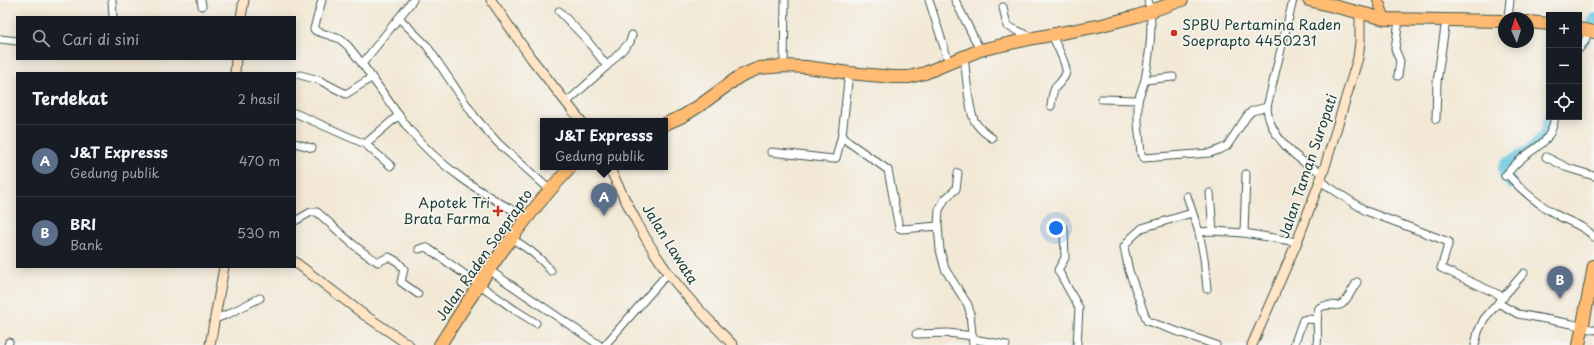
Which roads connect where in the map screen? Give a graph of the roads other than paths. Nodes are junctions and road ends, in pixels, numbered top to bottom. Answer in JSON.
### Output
{"nodes":[{"id":1,"x":112,"y":0,"type":"edge"},
{"id":2,"x":244,"y":0,"type":"edge"},
{"id":3,"x":322,"y":0,"type":"edge"},
{"id":4,"x":413,"y":0,"type":"edge"},
{"id":5,"x":491,"y":0,"type":"edge"},
{"id":6,"x":784,"y":0,"type":"edge"},
{"id":7,"x":929,"y":0,"type":"edge"},
{"id":8,"x":955,"y":0,"type":"edge"},
{"id":9,"x":1182,"y":0,"type":"edge"},
{"id":10,"x":1293,"y":0,"type":"edge"},
{"id":11,"x":1310,"y":0,"type":"edge"},
{"id":12,"x":1378,"y":0,"type":"edge"},
{"id":13,"x":1510,"y":0,"type":"edge"},
{"id":14,"x":1150,"y":6,"type":"edge"},
{"id":15,"x":1003,"y":7,"type":"dead end"},
{"id":16,"x":559,"y":11,"type":"dead end"},
{"id":17,"x":1360,"y":12,"type":"junction"},
{"id":18,"x":1509,"y":12,"type":"edge"},
{"id":19,"x":113,"y":16,"type":"edge"},
{"id":20,"x":241,"y":16,"type":"edge"},
{"id":21,"x":400,"y":18,"type":"junction"},
{"id":22,"x":1385,"y":18,"type":"junction"},
{"id":23,"x":1398,"y":20,"type":"junction"},
{"id":24,"x":1446,"y":20,"type":"junction"},
{"id":25,"x":1498,"y":21,"type":"edge"},
{"id":26,"x":1534,"y":23,"type":"edge"},
{"id":27,"x":1546,"y":24,"type":"edge"},
{"id":28,"x":1588,"y":31,"type":"edge"},
{"id":29,"x":1052,"y":34,"type":"junction"},
{"id":30,"x":632,"y":35,"type":"dead end"},
{"id":31,"x":0,"y":38,"type":"edge"},
{"id":32,"x":1034,"y":38,"type":"junction"},
{"id":33,"x":16,"y":41,"type":"edge"},
{"id":34,"x":1580,"y":48,"type":"edge"},
{"id":35,"x":980,"y":50,"type":"junction"},
{"id":36,"x":964,"y":57,"type":"junction"},
{"id":37,"x":236,"y":60,"type":"edge"},
{"id":38,"x":949,"y":63,"type":"junction"},
{"id":39,"x":362,"y":64,"type":"junction"},
{"id":40,"x":607,"y":66,"type":"junction"},
{"id":41,"x":784,"y":66,"type":"junction"},
{"id":42,"x":235,"y":72,"type":"edge"},
{"id":43,"x":849,"y":73,"type":"junction"},
{"id":44,"x":300,"y":75,"type":"dead end"},
{"id":45,"x":1398,"y":76,"type":"dead end"},
{"id":46,"x":371,"y":78,"type":"junction"},
{"id":47,"x":1173,"y":78,"type":"dead end"},
{"id":48,"x":1145,"y":80,"type":"junction"},
{"id":49,"x":1101,"y":99,"type":"dead end"},
{"id":50,"x":1138,"y":100,"type":"junction"},
{"id":51,"x":567,"y":102,"type":"junction"},
{"id":52,"x":1051,"y":106,"type":"dead end"},
{"id":53,"x":1267,"y":107,"type":"junction"},
{"id":54,"x":296,"y":114,"type":"edge"},
{"id":55,"x":398,"y":116,"type":"junction"},
{"id":56,"x":579,"y":118,"type":"edge"},
{"id":57,"x":1436,"y":119,"type":"dead end"},
{"id":58,"x":1555,"y":120,"type":"edge"},
{"id":59,"x":668,"y":122,"type":"edge"},
{"id":60,"x":842,"y":135,"type":"junction"},
{"id":61,"x":992,"y":138,"type":"dead end"},
{"id":62,"x":296,"y":143,"type":"edge"},
{"id":63,"x":365,"y":144,"type":"junction"},
{"id":64,"x":312,"y":148,"type":"dead end"},
{"id":65,"x":771,"y":152,"type":"dead end"},
{"id":66,"x":1546,"y":157,"type":"dead end"},
{"id":67,"x":391,"y":166,"type":"dead end"},
{"id":68,"x":568,"y":170,"type":"edge"},
{"id":69,"x":611,"y":170,"type":"edge"},
{"id":70,"x":958,"y":173,"type":"dead end"},
{"id":71,"x":1246,"y":174,"type":"dead end"},
{"id":72,"x":1594,"y":176,"type":"edge"},
{"id":73,"x":1321,"y":177,"type":"junction"},
{"id":74,"x":550,"y":190,"type":"junction"},
{"id":75,"x":1210,"y":193,"type":"dead end"},
{"id":76,"x":1187,"y":196,"type":"dead end"},
{"id":77,"x":1192,"y":213,"type":"junction"},
{"id":78,"x":527,"y":218,"type":"junction"},
{"id":79,"x":296,"y":220,"type":"edge"},
{"id":80,"x":938,"y":226,"type":"junction"},
{"id":81,"x":1064,"y":229,"type":"dead end"},
{"id":82,"x":1213,"y":231,"type":"junction"},
{"id":83,"x":1199,"y":232,"type":"junction"},
{"id":84,"x":1244,"y":234,"type":"junction"},
{"id":85,"x":1594,"y":237,"type":"edge"},
{"id":86,"x":512,"y":239,"type":"junction"},
{"id":87,"x":1297,"y":242,"type":"junction"},
{"id":88,"x":419,"y":249,"type":"dead end"},
{"id":89,"x":296,"y":263,"type":"edge"},
{"id":90,"x":1594,"y":266,"type":"edge"},
{"id":91,"x":224,"y":268,"type":"edge"},
{"id":92,"x":488,"y":270,"type":"junction"},
{"id":93,"x":551,"y":271,"type":"dead end"},
{"id":94,"x":668,"y":273,"type":"junction"},
{"id":95,"x":1524,"y":273,"type":"dead end"},
{"id":96,"x":1357,"y":282,"type":"dead end"},
{"id":97,"x":478,"y":285,"type":"junction"},
{"id":98,"x":1207,"y":289,"type":"dead end"},
{"id":99,"x":418,"y":294,"type":"dead end"},
{"id":100,"x":1504,"y":297,"type":"junction"},
{"id":101,"x":260,"y":298,"type":"dead end"},
{"id":102,"x":1498,"y":303,"type":"junction"},
{"id":103,"x":215,"y":319,"type":"junction"},
{"id":104,"x":1317,"y":320,"type":"junction"},
{"id":105,"x":536,"y":322,"type":"dead end"},
{"id":106,"x":1588,"y":328,"type":"edge"},
{"id":107,"x":916,"y":334,"type":"dead end"},
{"id":108,"x":973,"y":340,"type":"edge"},
{"id":109,"x":1008,"y":343,"type":"edge"},
{"id":110,"x":210,"y":345,"type":"edge"},
{"id":111,"x":409,"y":345,"type":"edge"},
{"id":112,"x":440,"y":345,"type":"edge"},
{"id":113,"x":599,"y":345,"type":"edge"},
{"id":114,"x":605,"y":345,"type":"edge"},
{"id":115,"x":733,"y":345,"type":"edge"},
{"id":116,"x":1077,"y":345,"type":"edge"},
{"id":117,"x":1216,"y":345,"type":"edge"},
{"id":118,"x":1252,"y":345,"type":"edge"},
{"id":119,"x":1294,"y":345,"type":"edge"},
{"id":120,"x":1317,"y":345,"type":"edge"},
{"id":121,"x":1475,"y":345,"type":"edge"},
{"id":122,"x":1579,"y":345,"type":"edge"}],
"edges":[{"from":1,"to":19,"type":"street"},
{"from":2,"to":20,"type":"street"},
{"from":3,"to":39,"type":"street"},
{"from":4,"to":21,"type":"street"},
{"from":5,"to":51,"type":"street"},
{"from":6,"to":41,"type":"street"},
{"from":7,"to":38,"type":"street"},
{"from":8,"to":35,"type":"street"},
{"from":9,"to":14,"type":"highway"},
{"from":10,"to":53,"type":"street"},
{"from":11,"to":17,"type":"highway"},
{"from":12,"to":22,"type":"main road"},
{"from":13,"to":18,"type":"street"},
{"from":14,"to":29,"type":"highway"},
{"from":14,"to":48,"type":"street"},
{"from":15,"to":32,"type":"street"},
{"from":16,"to":40,"type":"street"},
{"from":17,"to":22,"type":"highway"},
{"from":17,"to":73,"type":"street","name":"Jalan Taman Suropati"},
{"from":21,"to":39,"type":"street"},
{"from":21,"to":74,"type":"street"},
{"from":22,"to":23,"type":"highway"},
{"from":23,"to":24,"type":"highway"},
{"from":23,"to":45,"type":"street"},
{"from":24,"to":25,"type":"highway"},
{"from":24,"to":57,"type":"street"},
{"from":26,"to":27,"type":"highway"},
{"from":28,"to":34,"type":"street"},
{"from":29,"to":32,"type":"highway"},
{"from":29,"to":52,"type":"street"},
{"from":30,"to":40,"type":"street"},
{"from":31,"to":33,"type":"street"},
{"from":32,"to":35,"type":"highway"},
{"from":35,"to":36,"type":"highway"},
{"from":36,"to":38,"type":"highway"},
{"from":36,"to":61,"type":"street"},
{"from":37,"to":42,"type":"street"},
{"from":38,"to":43,"type":"highway"},
{"from":39,"to":46,"type":"street"},
{"from":40,"to":51,"type":"street"},
{"from":41,"to":43,"type":"highway"},
{"from":41,"to":59,"type":"highway"},
{"from":43,"to":60,"type":"street"},
{"from":44,"to":46,"type":"street"},
{"from":46,"to":55,"type":"street"},
{"from":47,"to":48,"type":"street"},
{"from":48,"to":50,"type":"street"},
{"from":49,"to":50,"type":"street"},
{"from":50,"to":53,"type":"street"},
{"from":51,"to":56,"type":"street"},
{"from":53,"to":73,"type":"street"},
{"from":54,"to":63,"type":"street"},
{"from":55,"to":63,"type":"street"},
{"from":55,"to":78,"type":"street"},
{"from":58,"to":85,"type":"street"},
{"from":60,"to":65,"type":"street"},
{"from":60,"to":80,"type":"street"},
{"from":62,"to":64,"type":"street"},
{"from":63,"to":67,"type":"street"},
{"from":66,"to":72,"type":"street"},
{"from":68,"to":74,"type":"highway","name":"Jalan Raden Soeprapto"},
{"from":69,"to":94,"type":"street","name":"Jalan Lawata"},
{"from":70,"to":80,"type":"street"},
{"from":71,"to":84,"type":"street"},
{"from":73,"to":87,"type":"street","name":"Jalan Taman Suropati"},
{"from":73,"to":100,"type":"street"},
{"from":74,"to":78,"type":"highway","name":"Jalan Raden Soeprapto"},
{"from":75,"to":82,"type":"street"},
{"from":76,"to":77,"type":"street"},
{"from":77,"to":83,"type":"street"},
{"from":77,"to":117,"type":"street"},
{"from":78,"to":86,"type":"highway","name":"Jalan Raden Soeprapto"},
{"from":79,"to":99,"type":"street"},
{"from":80,"to":108,"type":"street"},
{"from":81,"to":116,"type":"street"},
{"from":82,"to":83,"type":"street"},
{"from":82,"to":84,"type":"street"},
{"from":83,"to":98,"type":"street"},
{"from":84,"to":87,"type":"street"},
{"from":86,"to":92,"type":"highway","name":"Jalan Raden Soeprapto"},
{"from":86,"to":93,"type":"street"},
{"from":87,"to":118,"type":"street","name":"Jalan Taman Suropati"},
{"from":88,"to":97,"type":"street"},
{"from":89,"to":111,"type":"street"},
{"from":90,"to":106,"type":"highway"},
{"from":91,"to":103,"type":"street"},
{"from":92,"to":97,"type":"highway","name":"Jalan Raden Soeprapto"},
{"from":92,"to":113,"type":"street"},
{"from":94,"to":114,"type":"street"},
{"from":94,"to":115,"type":"street","name":"Jalan Lawata"},
{"from":95,"to":100,"type":"street"},
{"from":96,"to":104,"type":"street"},
{"from":97,"to":105,"type":"street"},
{"from":97,"to":112,"type":"highway","name":"Jalan Raden Soeprapto"},
{"from":100,"to":102,"type":"street"},
{"from":101,"to":103,"type":"street"},
{"from":102,"to":106,"type":"street"},
{"from":102,"to":121,"type":"street"},
{"from":103,"to":110,"type":"street"},
{"from":104,"to":119,"type":"street"},
{"from":104,"to":120,"type":"street"},
{"from":106,"to":122,"type":"highway"},
{"from":107,"to":108,"type":"street"},
{"from":108,"to":109,"type":"street"}]}
